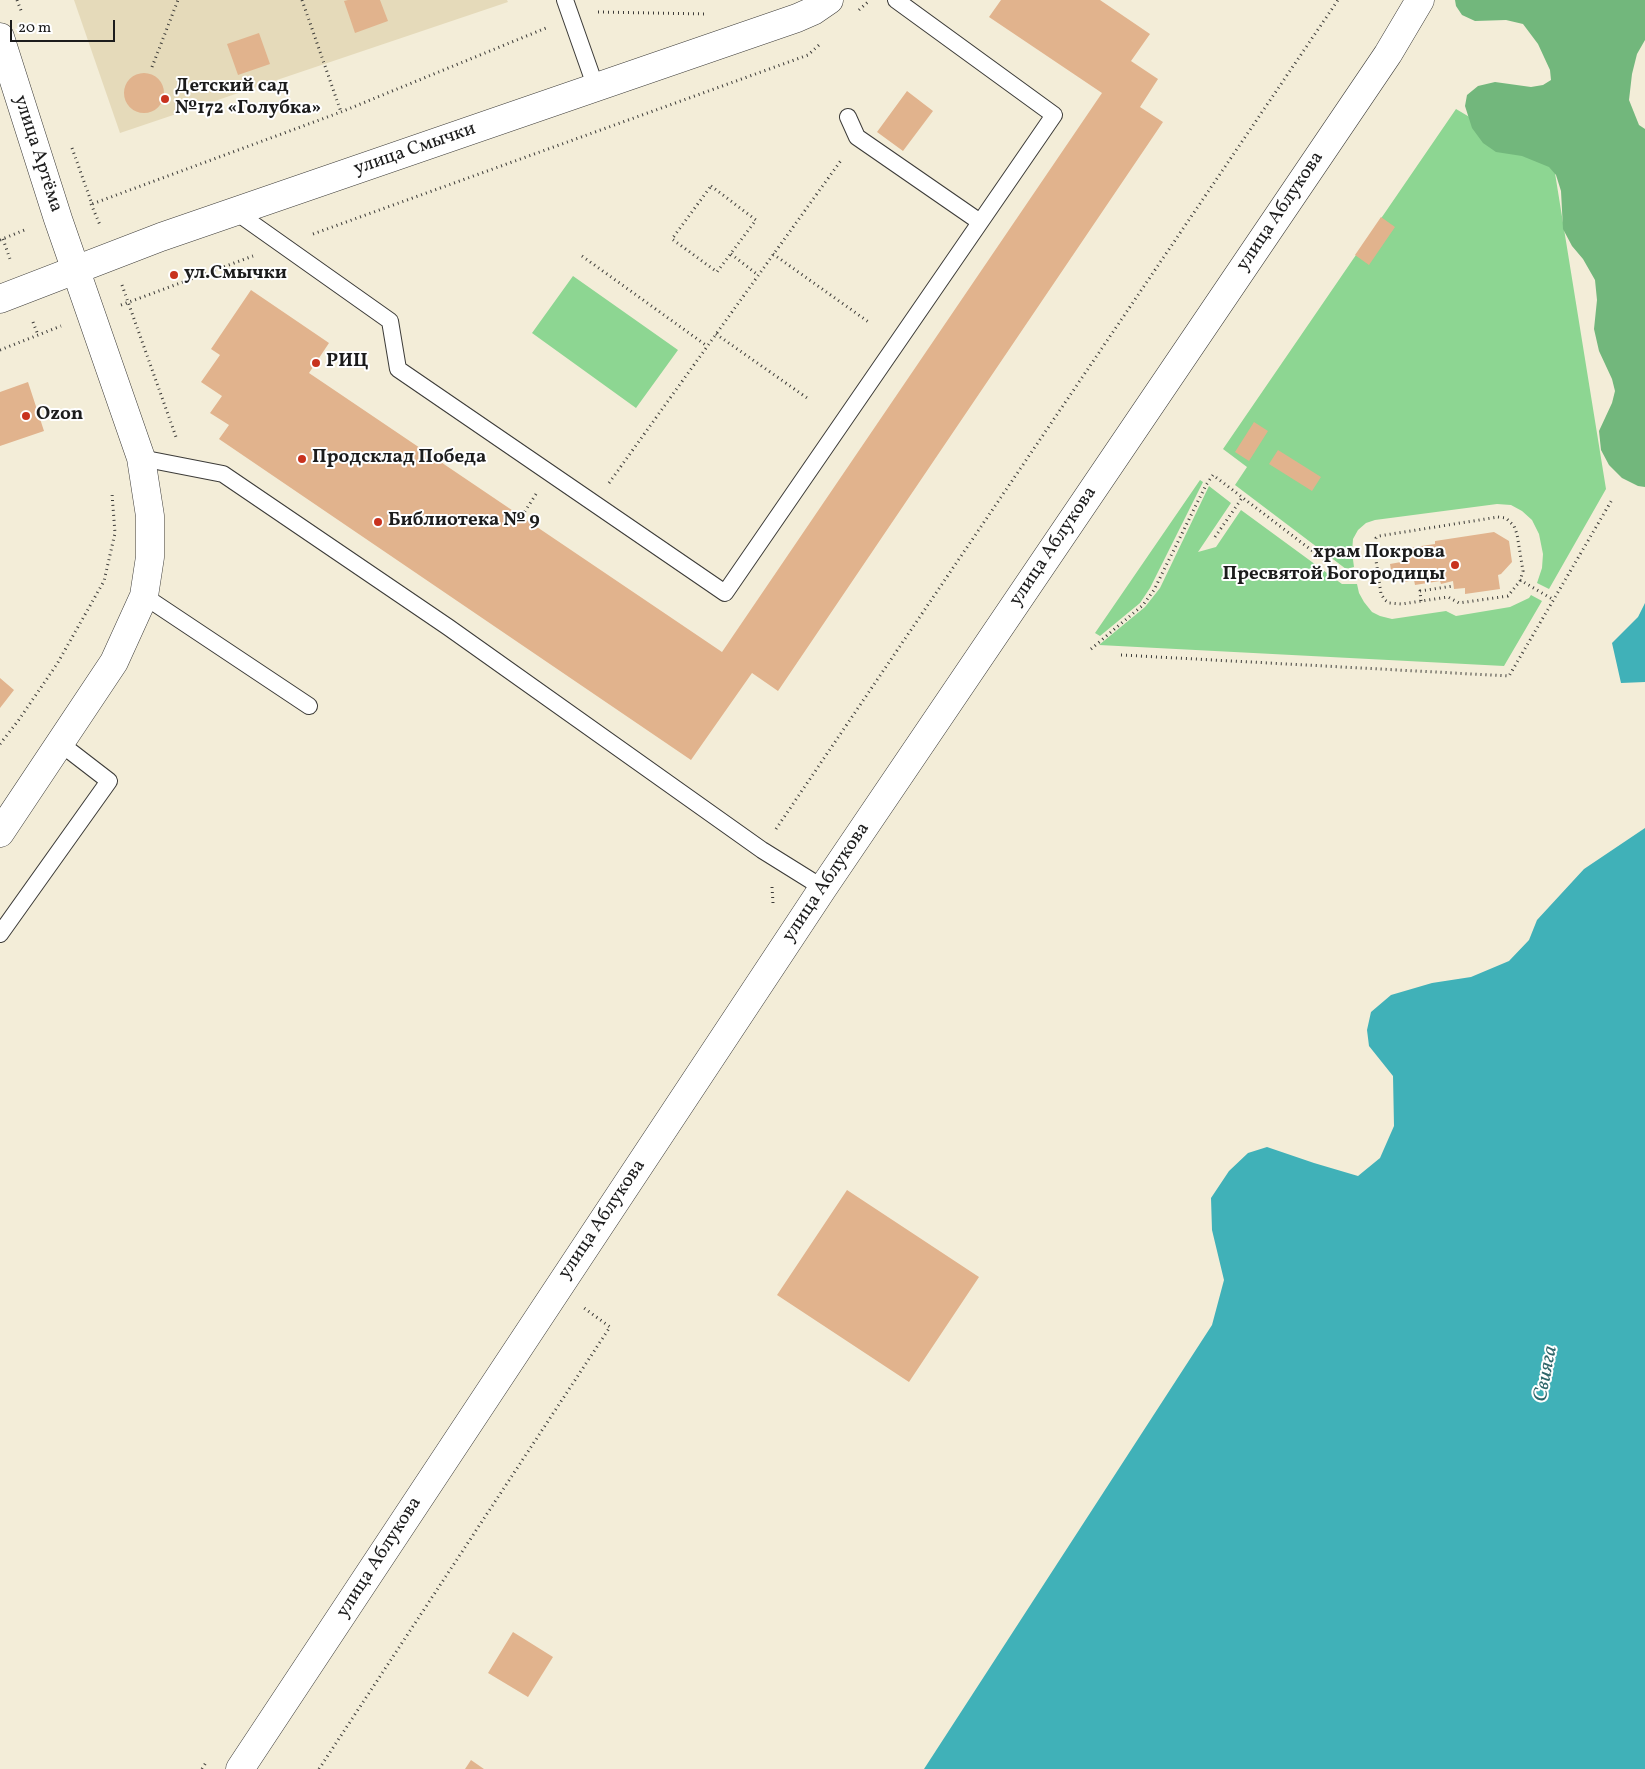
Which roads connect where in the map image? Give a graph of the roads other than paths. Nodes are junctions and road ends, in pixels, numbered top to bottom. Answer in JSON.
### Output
{"nodes":[{"id":1,"x":565,"y":0,"type":"edge"},
{"id":2,"x":829,"y":0,"type":"edge"},
{"id":3,"x":896,"y":0,"type":"edge"},
{"id":4,"x":1420,"y":0,"type":"edge"},
{"id":5,"x":0,"y":39,"type":"edge"},
{"id":6,"x":596,"y":88,"type":"junction"},
{"id":7,"x":848,"y":117,"type":"dead end"},
{"id":8,"x":236,"y":212,"type":"junction"},
{"id":9,"x":980,"y":222,"type":"junction"},
{"id":10,"x":76,"y":269,"type":"junction"},
{"id":11,"x":0,"y":298,"type":"edge"},
{"id":12,"x":141,"y":458,"type":"junction"},
{"id":13,"x":144,"y":596,"type":"junction"},
{"id":14,"x":309,"y":706,"type":"dead end"},
{"id":15,"x":61,"y":744,"type":"junction"},
{"id":16,"x":0,"y":833,"type":"edge"},
{"id":17,"x":823,"y":888,"type":"junction"},
{"id":18,"x":0,"y":934,"type":"edge"},
{"id":19,"x":240,"y":1769,"type":"edge"}],
"edges":[{"from":1,"to":6,"type":"lane"},
{"from":2,"to":6,"type":"street","name":"улица Смычки"},
{"from":3,"to":9,"type":"lane"},
{"from":4,"to":17,"type":"street","name":"улица Аблукова"},
{"from":5,"to":10,"type":"street","name":"улица Артёма"},
{"from":6,"to":8,"type":"street","name":"улица Смычки"},
{"from":7,"to":9,"type":"lane"},
{"from":8,"to":9,"type":"lane"},
{"from":8,"to":10,"type":"street","name":"улица Смычки"},
{"from":10,"to":11,"type":"street","name":"улица Смычки"},
{"from":10,"to":12,"type":"street","name":"улица Артёма"},
{"from":12,"to":13,"type":"street","name":"улица Артёма"},
{"from":12,"to":17,"type":"lane"},
{"from":13,"to":14,"type":"lane"},
{"from":13,"to":15,"type":"street","name":"улица Артёма"},
{"from":15,"to":16,"type":"street","name":"улица Артёма"},
{"from":15,"to":18,"type":"lane"},
{"from":17,"to":19,"type":"street","name":"улица Аблукова"}]}
